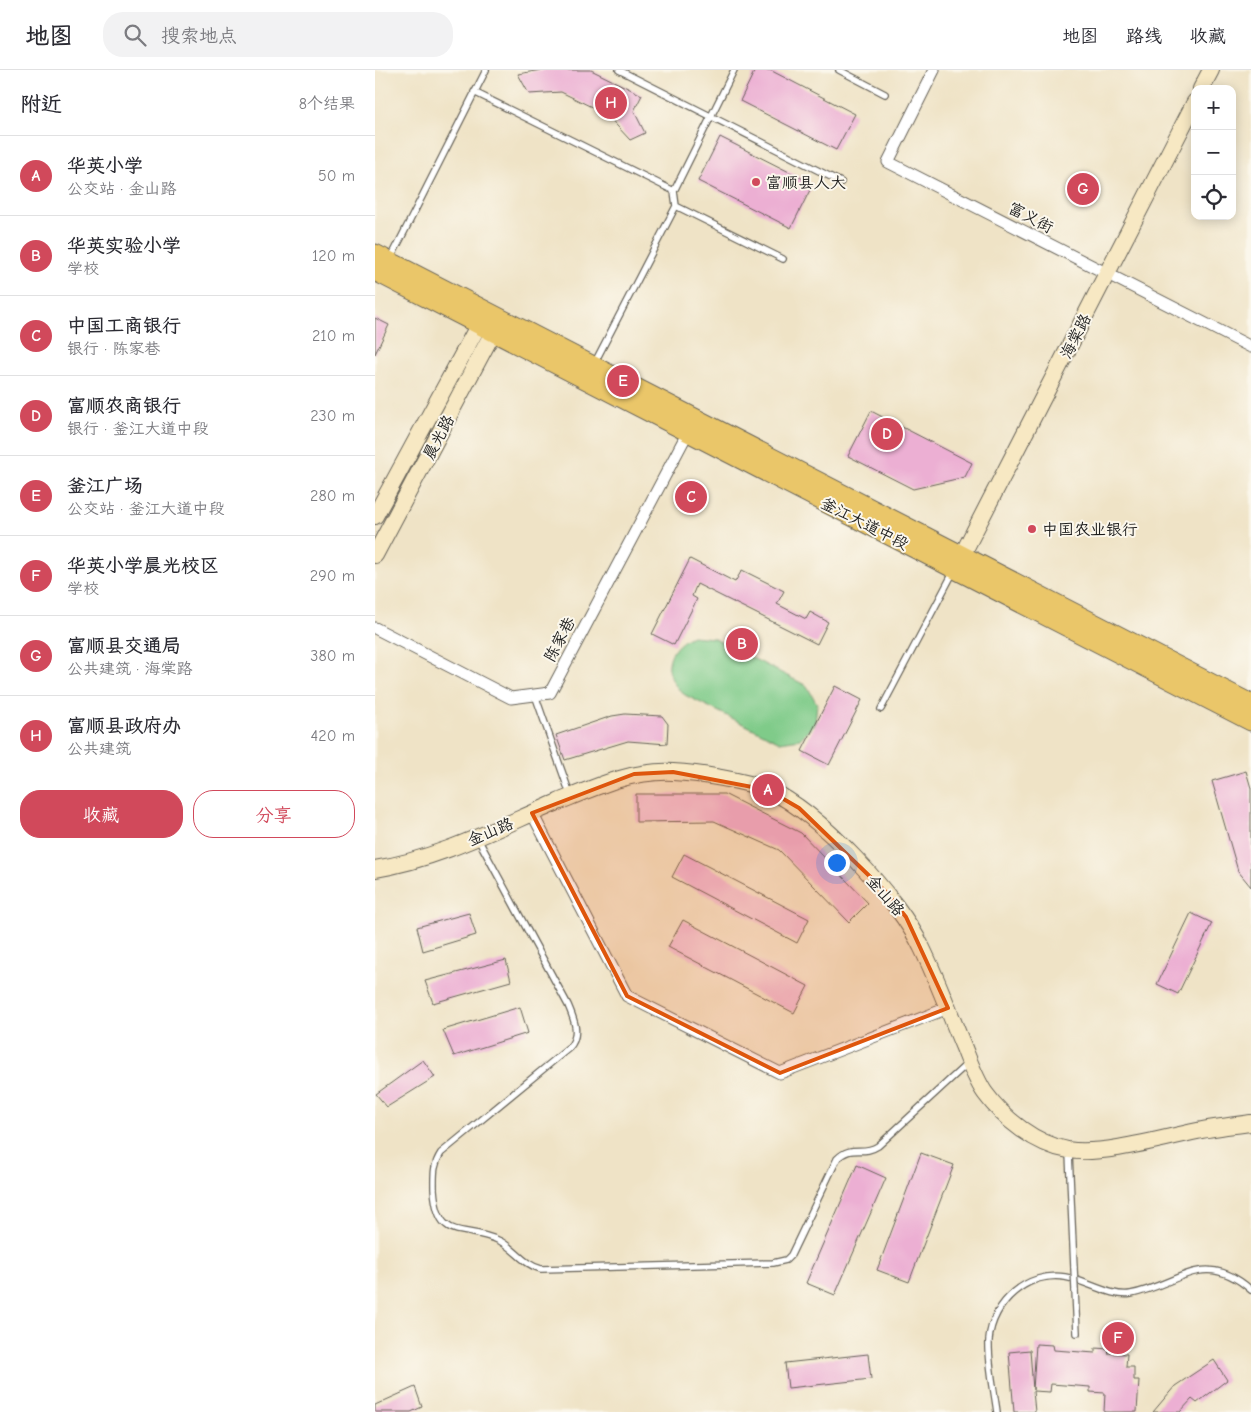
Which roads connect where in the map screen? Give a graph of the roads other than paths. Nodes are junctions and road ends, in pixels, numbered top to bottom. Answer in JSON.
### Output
{"nodes":[{"id":1,"x":486,"y":70,"type":"edge"},
{"id":2,"x":619,"y":70,"type":"edge"},
{"id":3,"x":734,"y":70,"type":"edge"},
{"id":4,"x":839,"y":70,"type":"edge"},
{"id":5,"x":934,"y":70,"type":"edge"},
{"id":6,"x":1211,"y":70,"type":"edge"},
{"id":7,"x":1203,"y":85,"type":"edge"},
{"id":8,"x":475,"y":92,"type":"junction"},
{"id":9,"x":885,"y":94,"type":"dead end"},
{"id":10,"x":1191,"y":110,"type":"edge"},
{"id":11,"x":711,"y":116,"type":"junction"},
{"id":12,"x":841,"y":182,"type":"dead end"},
{"id":13,"x":674,"y":191,"type":"junction"},
{"id":14,"x":676,"y":206,"type":"junction"},
{"id":15,"x":783,"y":259,"type":"dead end"},
{"id":16,"x":380,"y":262,"type":"edge"},
{"id":17,"x":1107,"y":273,"type":"junction"},
{"id":18,"x":489,"y":321,"type":"junction"},
{"id":19,"x":1251,"y":347,"type":"edge"},
{"id":20,"x":593,"y":366,"type":"junction"},
{"id":21,"x":688,"y":432,"type":"junction"},
{"id":22,"x":375,"y":516,"type":"edge"},
{"id":23,"x":375,"y":555,"type":"edge"},
{"id":24,"x":959,"y":562,"type":"junction"},
{"id":25,"x":375,"y":628,"type":"edge"},
{"id":26,"x":535,"y":695,"type":"junction"},
{"id":27,"x":1251,"y":704,"type":"edge"},
{"id":28,"x":881,"y":709,"type":"dead end"},
{"id":29,"x":1251,"y":721,"type":"edge"},
{"id":30,"x":571,"y":797,"type":"junction"},
{"id":31,"x":532,"y":813,"type":"junction"},
{"id":32,"x":477,"y":837,"type":"junction"},
{"id":33,"x":375,"y":869,"type":"edge"},
{"id":34,"x":948,"y":1008,"type":"junction"},
{"id":35,"x":970,"y":1062,"type":"junction"},
{"id":36,"x":1251,"y":1123,"type":"edge"},
{"id":37,"x":1069,"y":1150,"type":"junction"},
{"id":38,"x":1251,"y":1290,"type":"edge"},
{"id":39,"x":1077,"y":1333,"type":"dead end"},
{"id":40,"x":997,"y":1412,"type":"edge"}],
"edges":[{"from":1,"to":8,"type":"lane"},
{"from":2,"to":11,"type":"lane"},
{"from":3,"to":11,"type":"lane"},
{"from":4,"to":9,"type":"lane"},
{"from":5,"to":17,"type":"street","name":"富义街"},
{"from":6,"to":7,"type":"street"},
{"from":8,"to":13,"type":"lane"},
{"from":8,"to":16,"type":"lane"},
{"from":10,"to":17,"type":"street","name":"海棠路"},
{"from":11,"to":12,"type":"lane"},
{"from":11,"to":13,"type":"lane"},
{"from":13,"to":14,"type":"lane"},
{"from":14,"to":15,"type":"lane"},
{"from":14,"to":20,"type":"lane"},
{"from":16,"to":18,"type":"main road"},
{"from":17,"to":19,"type":"street","name":"富义街"},
{"from":17,"to":24,"type":"street","name":"海棠路"},
{"from":18,"to":20,"type":"main road","name":"釜江大道中段"},
{"from":18,"to":21,"type":"main road","name":"釜江大道中段"},
{"from":18,"to":22,"type":"street","name":"晨光路"},
{"from":18,"to":23,"type":"street","name":"晨光路"},
{"from":20,"to":24,"type":"main road","name":"釜江大道中段"},
{"from":21,"to":24,"type":"main road","name":"釜江大道中段"},
{"from":21,"to":26,"type":"street","name":"陈家巷"},
{"from":24,"to":27,"type":"main road","name":"釜江大道中段"},
{"from":24,"to":28,"type":"lane"},
{"from":24,"to":29,"type":"main road","name":"釜江大道中段"},
{"from":25,"to":26,"type":"street","name":"陈家巷"},
{"from":26,"to":30,"type":"lane"},
{"from":30,"to":31,"type":"street","name":"金山路"},
{"from":30,"to":34,"type":"street","name":"金山路"},
{"from":31,"to":32,"type":"street","name":"金山路"},
{"from":31,"to":34,"type":"street"},
{"from":32,"to":33,"type":"street","name":"金山路"},
{"from":32,"to":35,"type":"lane"},
{"from":34,"to":35,"type":"street","name":"金山路"},
{"from":35,"to":37,"type":"street","name":"金山路"},
{"from":36,"to":37,"type":"street","name":"金山路"},
{"from":37,"to":39,"type":"lane","bridge":true},
{"from":38,"to":40,"type":"lane"}]}
